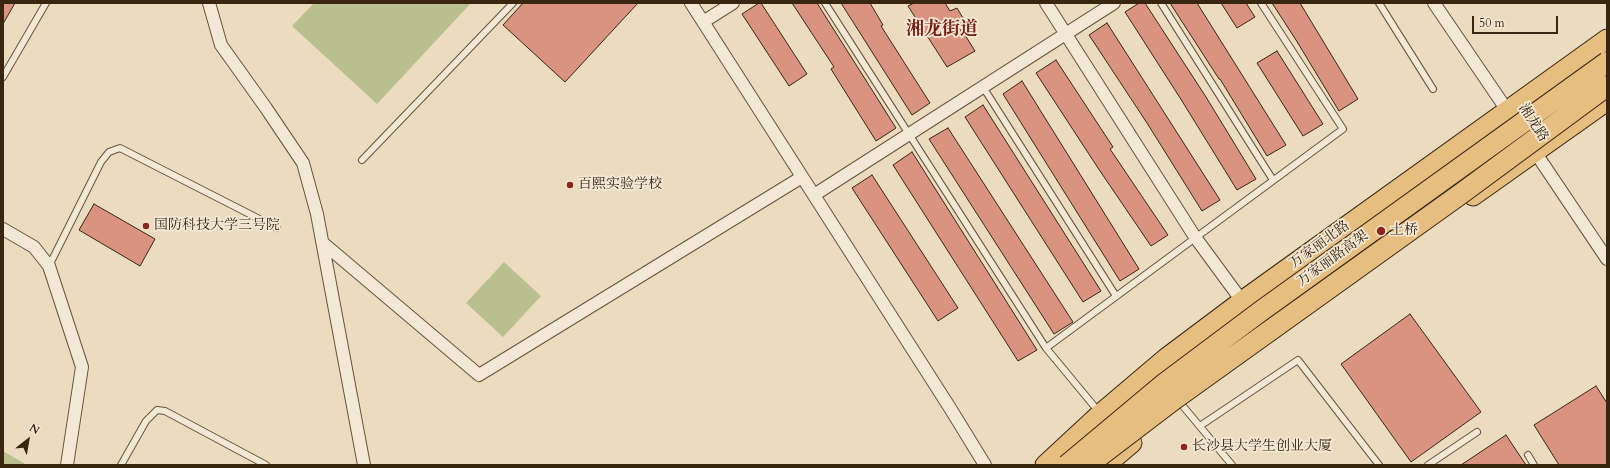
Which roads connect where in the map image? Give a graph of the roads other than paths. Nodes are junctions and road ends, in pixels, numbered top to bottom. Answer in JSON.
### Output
{"nodes":[{"id":1,"x":46,"y":3,"type":"edge"},
{"id":2,"x":209,"y":3,"type":"edge"},
{"id":3,"x":512,"y":3,"type":"edge"},
{"id":4,"x":691,"y":3,"type":"edge"},
{"id":5,"x":733,"y":3,"type":"edge"},
{"id":6,"x":825,"y":3,"type":"edge"},
{"id":7,"x":1046,"y":3,"type":"edge"},
{"id":8,"x":1114,"y":3,"type":"edge"},
{"id":9,"x":1160,"y":3,"type":"edge"},
{"id":10,"x":1261,"y":3,"type":"edge"},
{"id":11,"x":1379,"y":3,"type":"edge"},
{"id":12,"x":1434,"y":3,"type":"edge"},
{"id":13,"x":703,"y":22,"type":"junction"},
{"id":14,"x":1066,"y":34,"type":"junction"},
{"id":15,"x":1607,"y":39,"type":"edge"},
{"id":16,"x":1607,"y":62,"type":"edge"},
{"id":17,"x":3,"y":76,"type":"edge"},
{"id":18,"x":1607,"y":86,"type":"edge"},
{"id":19,"x":983,"y":87,"type":"junction"},
{"id":20,"x":1433,"y":89,"type":"dead end"},
{"id":21,"x":1607,"y":101,"type":"edge"},
{"id":22,"x":1507,"y":110,"type":"junction"},
{"id":23,"x":910,"y":134,"type":"junction"},
{"id":24,"x":1535,"y":153,"type":"junction"},
{"id":25,"x":362,"y":160,"type":"dead end"},
{"id":26,"x":802,"y":177,"type":"junction"},
{"id":27,"x":1273,"y":180,"type":"junction"},
{"id":28,"x":814,"y":195,"type":"junction"},
{"id":29,"x":277,"y":228,"type":"dead end"},
{"id":30,"x":3,"y":230,"type":"edge"},
{"id":31,"x":1195,"y":237,"type":"junction"},
{"id":32,"x":323,"y":243,"type":"junction"},
{"id":33,"x":1607,"y":259,"type":"edge"},
{"id":34,"x":49,"y":266,"type":"junction"},
{"id":35,"x":1116,"y":296,"type":"junction"},
{"id":36,"x":1242,"y":300,"type":"junction"},
{"id":37,"x":1046,"y":348,"type":"junction"},
{"id":38,"x":1182,"y":404,"type":"junction"},
{"id":39,"x":1100,"y":414,"type":"junction"},
{"id":40,"x":1200,"y":426,"type":"junction"},
{"id":41,"x":1477,"y":432,"type":"dead end"},
{"id":42,"x":1528,"y":455,"type":"dead end"},
{"id":43,"x":67,"y":465,"type":"edge"},
{"id":44,"x":121,"y":465,"type":"edge"},
{"id":45,"x":266,"y":465,"type":"edge"},
{"id":46,"x":364,"y":465,"type":"edge"},
{"id":47,"x":985,"y":465,"type":"edge"},
{"id":48,"x":1045,"y":465,"type":"edge"},
{"id":49,"x":1067,"y":465,"type":"edge"},
{"id":50,"x":1088,"y":465,"type":"edge"},
{"id":51,"x":1106,"y":465,"type":"edge"},
{"id":52,"x":1232,"y":465,"type":"edge"},
{"id":53,"x":1379,"y":465,"type":"edge"},
{"id":54,"x":1428,"y":465,"type":"edge"},
{"id":55,"x":1534,"y":465,"type":"edge"}],
"edges":[{"from":1,"to":17,"type":"lane"},
{"from":2,"to":32,"type":"street"},
{"from":3,"to":25,"type":"lane"},
{"from":4,"to":13,"type":"street"},
{"from":5,"to":13,"type":"street"},
{"from":6,"to":23,"type":"lane"},
{"from":7,"to":14,"type":"street"},
{"from":8,"to":14,"type":"street"},
{"from":9,"to":27,"type":"lane"},
{"from":10,"to":27,"type":"lane"},
{"from":11,"to":20,"type":"lane"},
{"from":12,"to":22,"type":"street","name":"湘龙路"},
{"from":13,"to":26,"type":"street"},
{"from":14,"to":19,"type":"street"},
{"from":14,"to":31,"type":"street"},
{"from":15,"to":22,"type":"main road","name":"万家丽北路"},
{"from":16,"to":49,"type":"highway","name":"万家丽路高架","bridge":true},
{"from":18,"to":50,"type":"highway","name":"万家丽路高架","bridge":true},
{"from":19,"to":23,"type":"street"},
{"from":19,"to":35,"type":"lane"},
{"from":21,"to":24,"type":"main road"},
{"from":22,"to":24,"type":"street","name":"湘龙路"},
{"from":22,"to":36,"type":"main road","name":"万家丽北路"},
{"from":23,"to":28,"type":"street"},
{"from":23,"to":37,"type":"lane"},
{"from":24,"to":33,"type":"street","name":"湘龙路"},
{"from":24,"to":38,"type":"main road"},
{"from":26,"to":28,"type":"street"},
{"from":26,"to":32,"type":"street"},
{"from":27,"to":31,"type":"lane"},
{"from":28,"to":47,"type":"street"},
{"from":29,"to":34,"type":"lane"},
{"from":30,"to":34,"type":"street"},
{"from":31,"to":35,"type":"lane"},
{"from":31,"to":36,"type":"street"},
{"from":32,"to":46,"type":"street"},
{"from":34,"to":43,"type":"street"},
{"from":35,"to":37,"type":"lane"},
{"from":36,"to":39,"type":"main road","name":"万家丽北路"},
{"from":37,"to":39,"type":"lane"},
{"from":38,"to":40,"type":"lane"},
{"from":38,"to":51,"type":"main road"},
{"from":39,"to":48,"type":"main road","name":"万家丽北路"},
{"from":40,"to":52,"type":"lane"},
{"from":40,"to":53,"type":"lane"},
{"from":41,"to":54,"type":"lane"},
{"from":42,"to":55,"type":"lane"},
{"from":44,"to":45,"type":"lane"}]}
